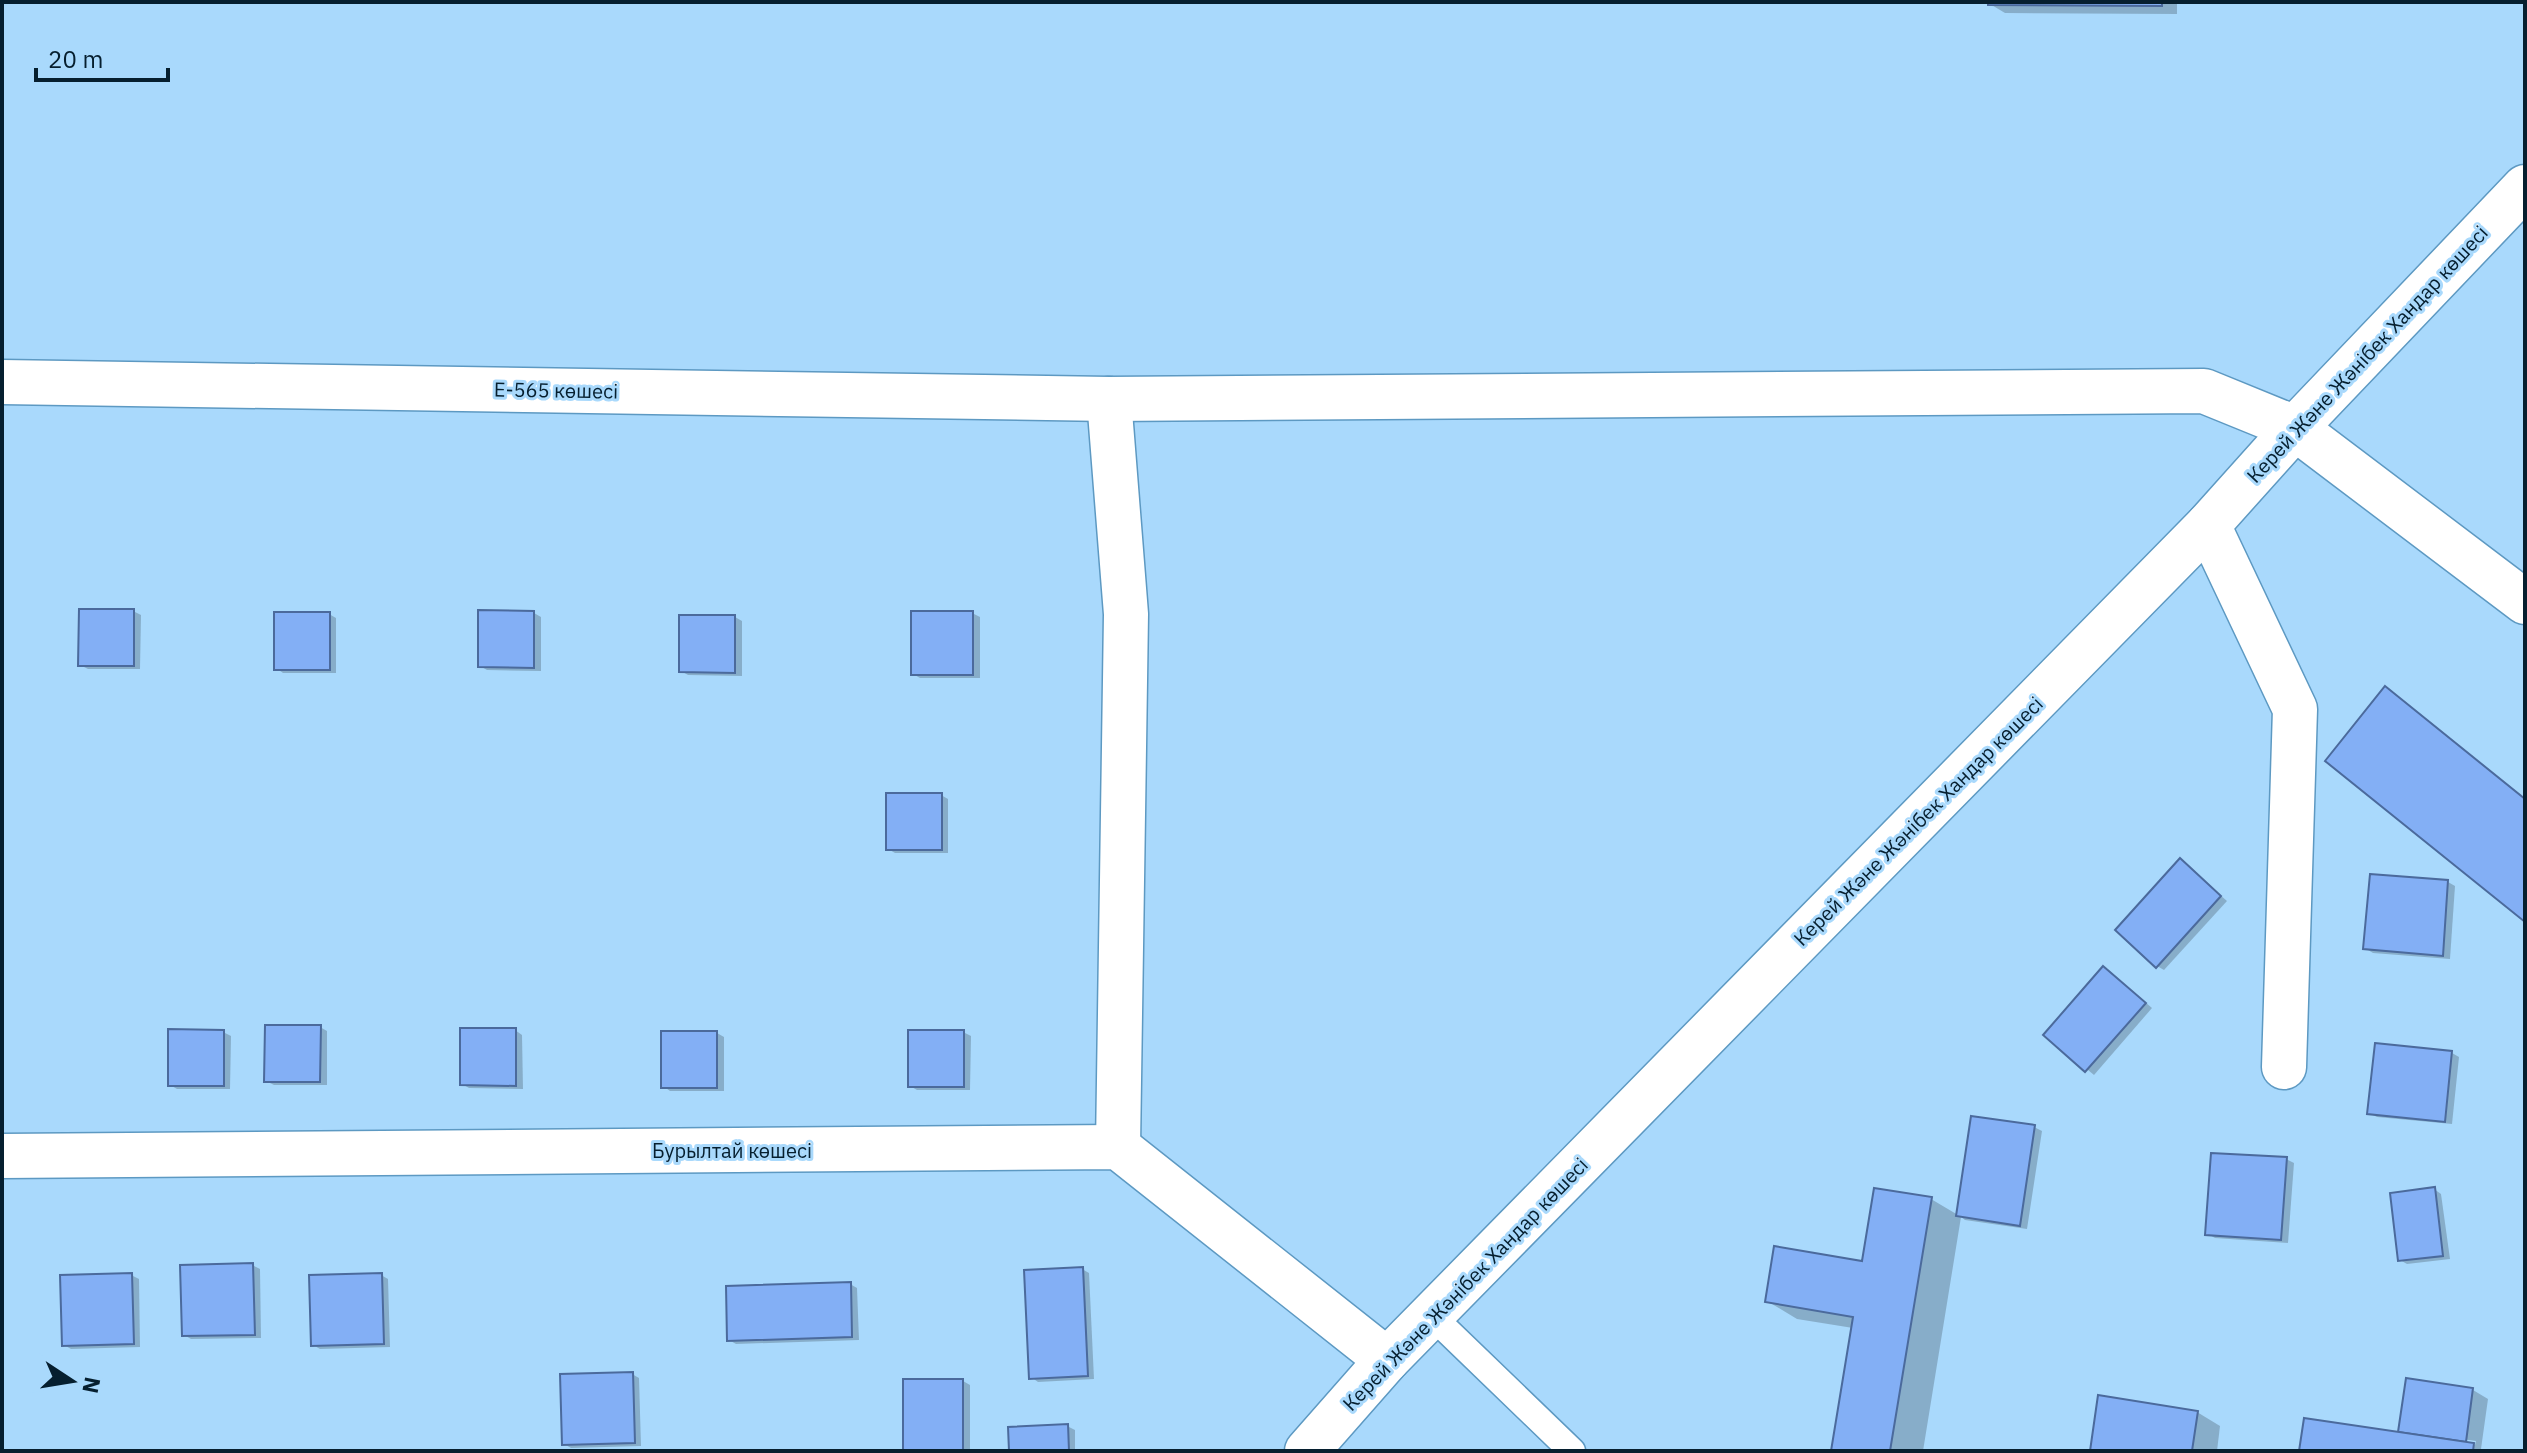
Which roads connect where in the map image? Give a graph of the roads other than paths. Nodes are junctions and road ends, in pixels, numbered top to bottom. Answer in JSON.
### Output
{"nodes":[{"id":1,"x":2525,"y":187,"type":"edge"},
{"id":2,"x":2,"y":382,"type":"edge"},
{"id":3,"x":1109,"y":399,"type":"junction"},
{"id":4,"x":2295,"y":428,"type":"junction"},
{"id":5,"x":2208,"y":525,"type":"junction"},
{"id":6,"x":2525,"y":602,"type":"edge"},
{"id":7,"x":2284,"y":1067,"type":"dead end"},
{"id":8,"x":1118,"y":1147,"type":"junction"},
{"id":9,"x":2,"y":1156,"type":"edge"},
{"id":10,"x":1431,"y":1315,"type":"junction"},
{"id":11,"x":1387,"y":1360,"type":"junction"},
{"id":12,"x":1307,"y":1451,"type":"edge"},
{"id":13,"x":1572,"y":1451,"type":"edge"}],
"edges":[{"from":1,"to":4,"type":"street","name":"Керей Және Жәнібек Хандар көшесі"},
{"from":2,"to":3,"type":"street","name":"Е-565 көшесі"},
{"from":3,"to":4,"type":"street","name":"Е-565 көшесі"},
{"from":3,"to":8,"type":"street"},
{"from":4,"to":5,"type":"street","name":"Керей Және Жәнібек Хандар көшесі"},
{"from":4,"to":6,"type":"street","name":"Е-565 көшесі"},
{"from":5,"to":7,"type":"street"},
{"from":5,"to":10,"type":"street","name":"Керей Және Жәнібек Хандар көшесі"},
{"from":8,"to":9,"type":"street","name":"Бурылтай көшесі"},
{"from":8,"to":11,"type":"street"},
{"from":10,"to":11,"type":"street","name":"Керей Және Жәнібек Хандар көшесі"},
{"from":10,"to":13,"type":"lane"},
{"from":11,"to":12,"type":"street","name":"Керей Және Жәнібек Хандар көшесі"}]}
